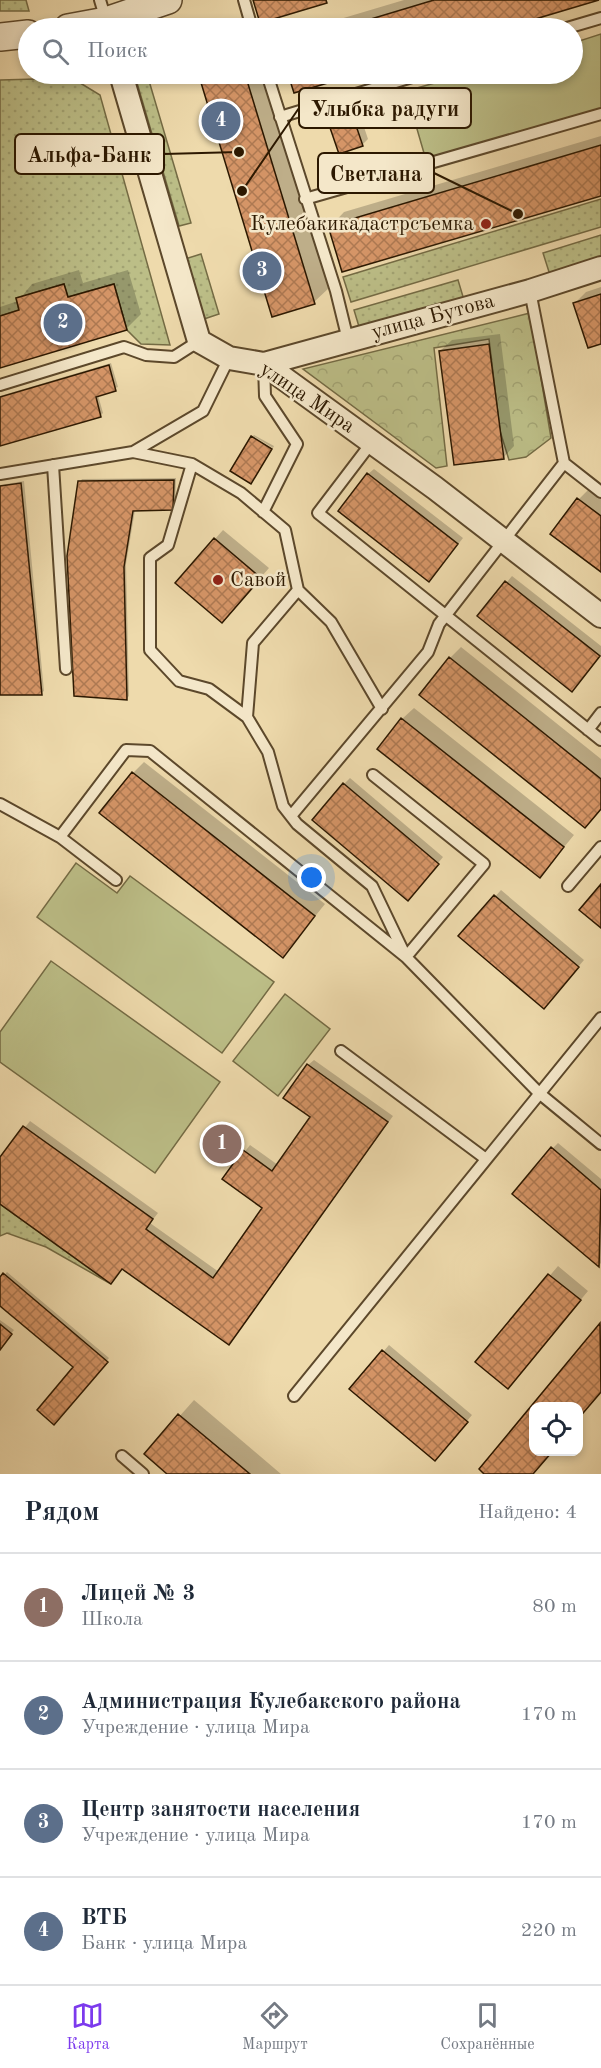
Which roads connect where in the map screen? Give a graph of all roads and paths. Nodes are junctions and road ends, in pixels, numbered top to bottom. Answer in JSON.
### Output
{"nodes":[{"id":1,"x":168,"y":0,"type":"edge"},
{"id":2,"x":244,"y":0,"type":"edge"},
{"id":3,"x":105,"y":16,"type":"edge"},
{"id":4,"x":249,"y":18,"type":"edge"},
{"id":5,"x":601,"y":18,"type":"edge"},
{"id":6,"x":583,"y":23,"type":"edge"},
{"id":7,"x":18,"y":35,"type":"edge"},
{"id":8,"x":0,"y":37,"type":"edge"},
{"id":9,"x":124,"y":84,"type":"edge"},
{"id":10,"x":270,"y":84,"type":"edge"},
{"id":11,"x":389,"y":84,"type":"edge"},
{"id":12,"x":601,"y":114,"type":"edge"},
{"id":13,"x":280,"y":117,"type":"junction"},
{"id":14,"x":305,"y":199,"type":"junction"},
{"id":15,"x":601,"y":268,"type":"edge"},
{"id":16,"x":530,"y":291,"type":"junction"},
{"id":17,"x":348,"y":340,"type":"junction"},
{"id":18,"x":198,"y":341,"type":"junction"},
{"id":19,"x":229,"y":358,"type":"junction"},
{"id":20,"x":264,"y":364,"type":"junction"},
{"id":21,"x":0,"y":385,"type":"edge"},
{"id":22,"x":372,"y":442,"type":"junction"},
{"id":23,"x":133,"y":452,"type":"junction"},
{"id":24,"x":564,"y":463,"type":"junction"},
{"id":25,"x":192,"y":464,"type":"junction"},
{"id":26,"x":53,"y":465,"type":"junction"},
{"id":27,"x":0,"y":474,"type":"edge"},
{"id":28,"x":601,"y":492,"type":"edge"},
{"id":29,"x":263,"y":512,"type":"junction"},
{"id":30,"x":504,"y":541,"type":"junction"},
{"id":31,"x":298,"y":590,"type":"junction"},
{"id":32,"x":445,"y":615,"type":"junction"},
{"id":33,"x":601,"y":616,"type":"edge"},
{"id":34,"x":66,"y":669,"type":"dead end"},
{"id":35,"x":382,"y":709,"type":"junction"},
{"id":36,"x":601,"y":713,"type":"edge"},
{"id":37,"x":247,"y":717,"type":"junction"},
{"id":38,"x":588,"y":730,"type":"junction"},
{"id":39,"x":601,"y":740,"type":"edge"},
{"id":40,"x":373,"y":775,"type":"dead end"},
{"id":41,"x":0,"y":804,"type":"edge"},
{"id":42,"x":291,"y":816,"type":"junction"},
{"id":43,"x":60,"y":837,"type":"junction"},
{"id":44,"x":601,"y":847,"type":"edge"},
{"id":45,"x":116,"y":880,"type":"dead end"},
{"id":46,"x":568,"y":886,"type":"dead end"},
{"id":47,"x":406,"y":957,"type":"junction"},
{"id":48,"x":601,"y":1018,"type":"edge"},
{"id":49,"x":340,"y":1051,"type":"dead end"},
{"id":50,"x":539,"y":1093,"type":"junction"},
{"id":51,"x":601,"y":1144,"type":"edge"},
{"id":52,"x":486,"y":1159,"type":"junction"},
{"id":53,"x":294,"y":1396,"type":"dead end"},
{"id":54,"x":122,"y":1456,"type":"dead end"},
{"id":55,"x":143,"y":1474,"type":"edge"}],
"edges":[{"from":1,"to":3,"type":"street"},
{"from":2,"to":4,"type":"lane"},
{"from":5,"to":6,"type":"lane"},
{"from":7,"to":8,"type":"street"},
{"from":9,"to":18,"type":"street"},
{"from":10,"to":13,"type":"lane"},
{"from":11,"to":13,"type":"lane"},
{"from":12,"to":14,"type":"lane"},
{"from":13,"to":14,"type":"lane"},
{"from":14,"to":17,"type":"lane"},
{"from":15,"to":16,"type":"street","name":"улица Бутова"},
{"from":16,"to":17,"type":"street","name":"улица Бутова"},
{"from":16,"to":24,"type":"lane"},
{"from":17,"to":20,"type":"street","name":"улица Бутова"},
{"from":18,"to":19,"type":"street","name":"улица Мира"},
{"from":18,"to":21,"type":"lane"},
{"from":19,"to":20,"type":"street","name":"улица Мира"},
{"from":19,"to":23,"type":"lane"},
{"from":20,"to":22,"type":"street","name":"улица Мира"},
{"from":20,"to":29,"type":"lane"},
{"from":22,"to":30,"type":"street","name":"улица Мира"},
{"from":22,"to":32,"type":"lane"},
{"from":23,"to":25,"type":"lane"},
{"from":23,"to":26,"type":"lane"},
{"from":24,"to":28,"type":"lane"},
{"from":24,"to":30,"type":"lane"},
{"from":25,"to":29,"type":"lane"},
{"from":25,"to":37,"type":"lane"},
{"from":26,"to":27,"type":"lane"},
{"from":26,"to":34,"type":"lane"},
{"from":29,"to":31,"type":"lane"},
{"from":30,"to":32,"type":"lane"},
{"from":30,"to":33,"type":"street","name":"улица Мира"},
{"from":31,"to":35,"type":"lane"},
{"from":31,"to":37,"type":"lane"},
{"from":32,"to":35,"type":"lane"},
{"from":32,"to":38,"type":"lane"},
{"from":35,"to":42,"type":"lane"},
{"from":36,"to":38,"type":"lane"},
{"from":37,"to":42,"type":"lane"},
{"from":38,"to":39,"type":"lane"},
{"from":40,"to":47,"type":"lane"},
{"from":41,"to":43,"type":"lane"},
{"from":42,"to":47,"type":"lane"},
{"from":43,"to":45,"type":"lane"},
{"from":43,"to":47,"type":"lane"},
{"from":44,"to":46,"type":"lane"},
{"from":47,"to":50,"type":"lane"},
{"from":48,"to":50,"type":"lane"},
{"from":49,"to":52,"type":"lane"},
{"from":50,"to":51,"type":"lane"},
{"from":50,"to":52,"type":"lane"},
{"from":52,"to":53,"type":"lane"},
{"from":54,"to":55,"type":"lane"}]}
